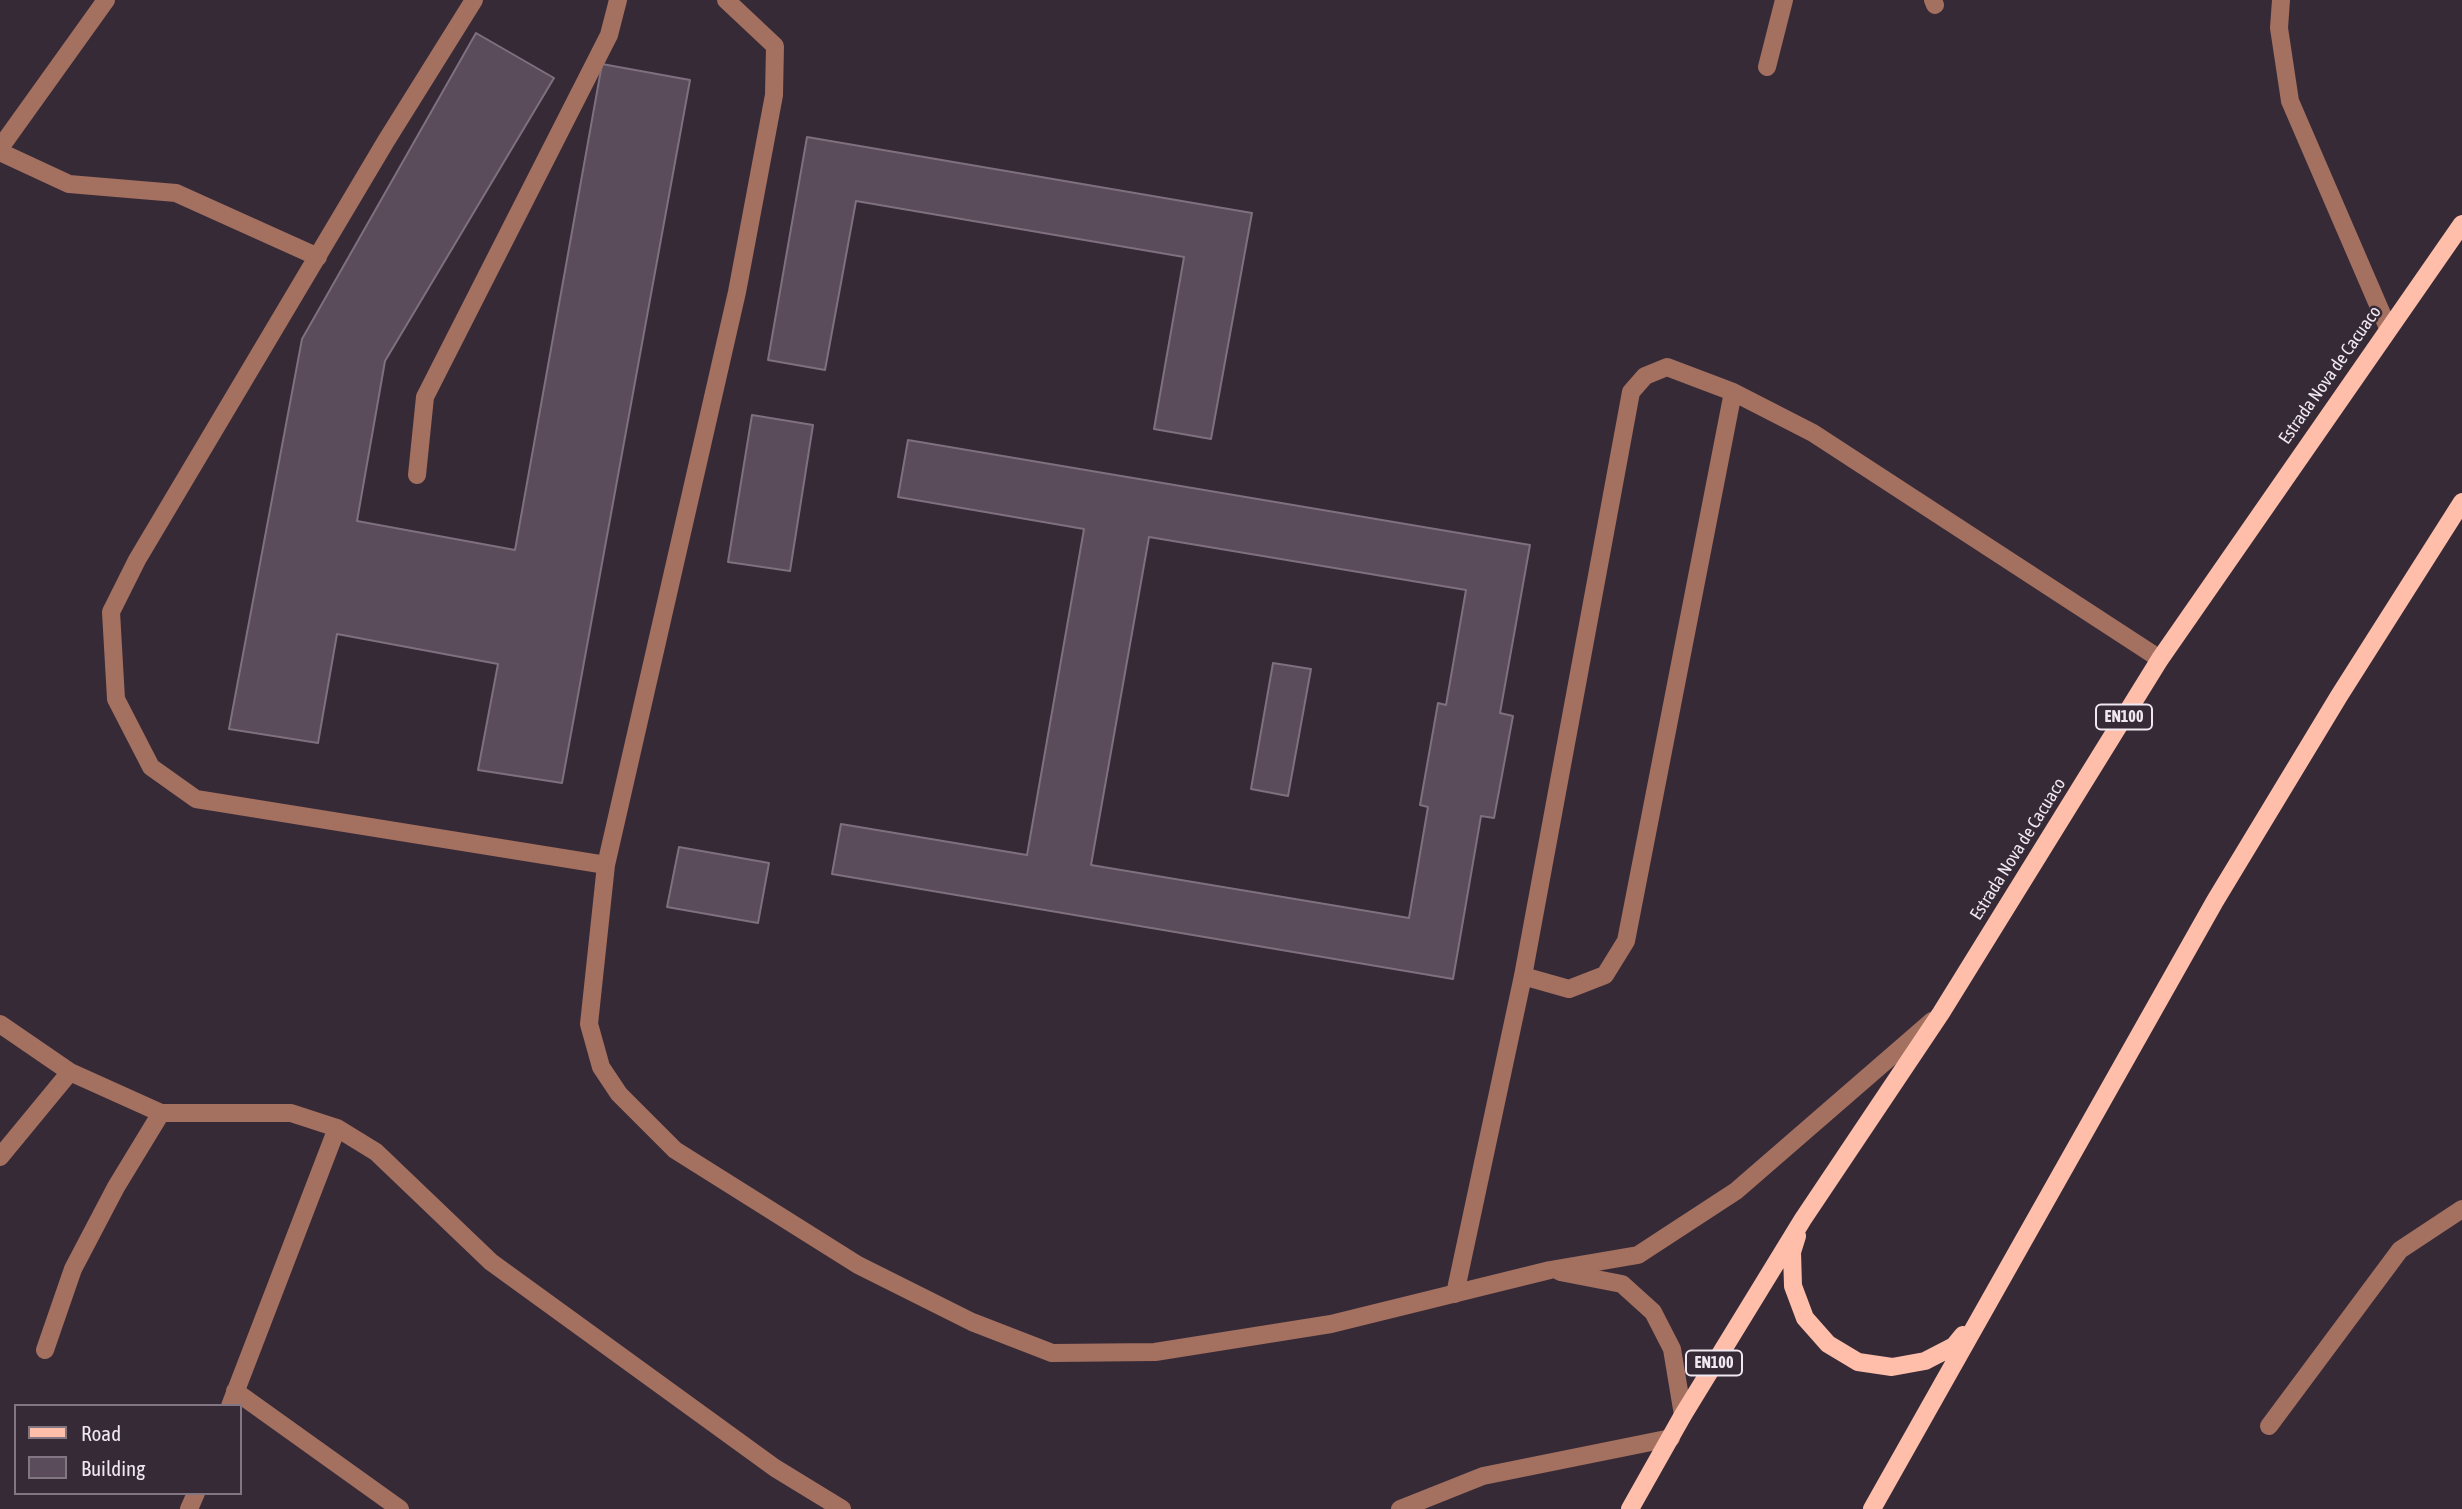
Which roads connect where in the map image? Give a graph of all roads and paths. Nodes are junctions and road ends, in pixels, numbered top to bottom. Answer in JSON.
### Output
{"nodes":[{"id":1,"x":106,"y":0,"type":"edge"},
{"id":2,"x":474,"y":0,"type":"edge"},
{"id":3,"x":618,"y":0,"type":"edge"},
{"id":4,"x":1784,"y":0,"type":"edge"},
{"id":5,"x":2281,"y":0,"type":"edge"},
{"id":6,"x":733,"y":2,"type":"edge"},
{"id":7,"x":1767,"y":67,"type":"dead end"},
{"id":8,"x":0,"y":150,"type":"edge"},
{"id":9,"x":2462,"y":224,"type":"edge"},
{"id":10,"x":318,"y":257,"type":"junction"},
{"id":11,"x":2388,"y":328,"type":"junction"},
{"id":12,"x":1733,"y":392,"type":"junction"},
{"id":13,"x":417,"y":475,"type":"dead end"},
{"id":14,"x":2462,"y":502,"type":"edge"},
{"id":15,"x":2160,"y":659,"type":"junction"},
{"id":16,"x":606,"y":865,"type":"junction"},
{"id":17,"x":1522,"y":976,"type":"junction"},
{"id":18,"x":1941,"y":1013,"type":"junction"},
{"id":19,"x":0,"y":1024,"type":"edge"},
{"id":20,"x":70,"y":1072,"type":"junction"},
{"id":21,"x":162,"y":1113,"type":"junction"},
{"id":22,"x":337,"y":1128,"type":"junction"},
{"id":23,"x":0,"y":1157,"type":"edge"},
{"id":24,"x":2462,"y":1209,"type":"edge"},
{"id":25,"x":1802,"y":1219,"type":"junction"},
{"id":26,"x":1550,"y":1270,"type":"junction"},
{"id":27,"x":1455,"y":1294,"type":"junction"},
{"id":28,"x":1976,"y":1321,"type":"junction"},
{"id":29,"x":45,"y":1350,"type":"dead end"},
{"id":30,"x":233,"y":1399,"type":"edge"},
{"id":31,"x":242,"y":1405,"type":"edge"},
{"id":32,"x":1682,"y":1415,"type":"junction"},
{"id":33,"x":2269,"y":1426,"type":"dead end"},
{"id":34,"x":1671,"y":1438,"type":"junction"},
{"id":35,"x":400,"y":1509,"type":"edge"},
{"id":36,"x":842,"y":1509,"type":"edge"},
{"id":37,"x":1400,"y":1509,"type":"edge"},
{"id":38,"x":1630,"y":1509,"type":"edge"},
{"id":39,"x":1872,"y":1509,"type":"edge"}],
"edges":[{"from":1,"to":8,"type":"street"},
{"from":2,"to":10,"type":"street"},
{"from":3,"to":13,"type":"street"},
{"from":4,"to":7,"type":"street"},
{"from":5,"to":11,"type":"street"},
{"from":6,"to":16,"type":"street"},
{"from":8,"to":10,"type":"street"},
{"from":9,"to":11,"type":"main road","name":"Estrada Nova de Cacuaco","number":"EN100"},
{"from":10,"to":16,"type":"street"},
{"from":11,"to":15,"type":"main road","name":"Estrada Nova de Cacuaco","number":"EN100"},
{"from":12,"to":15,"type":"street"},
{"from":12,"to":17,"type":"street"},
{"from":12,"to":17,"type":"street"},
{"from":14,"to":28,"type":"main road"},
{"from":15,"to":18,"type":"main road","name":"Estrada Nova de Cacuaco","number":"EN100"},
{"from":16,"to":27,"type":"street"},
{"from":17,"to":27,"type":"street"},
{"from":18,"to":25,"type":"main road","name":"Estrada Nova de Cacuaco","number":"EN100"},
{"from":18,"to":26,"type":"street"},
{"from":19,"to":20,"type":"street"},
{"from":20,"to":21,"type":"street"},
{"from":20,"to":23,"type":"street"},
{"from":21,"to":22,"type":"street"},
{"from":21,"to":29,"type":"street"},
{"from":22,"to":30,"type":"street"},
{"from":22,"to":36,"type":"street"},
{"from":24,"to":33,"type":"street"},
{"from":25,"to":28,"type":"main road"},
{"from":25,"to":32,"type":"main road","name":"Estrada Nova de Cacuaco","number":"EN100"},
{"from":26,"to":27,"type":"street"},
{"from":26,"to":32,"type":"street"},
{"from":28,"to":39,"type":"main road"},
{"from":31,"to":35,"type":"street"},
{"from":32,"to":34,"type":"main road","name":"Estrada Nova de Cacuaco","number":"EN100"},
{"from":34,"to":37,"type":"street"},
{"from":34,"to":38,"type":"main road","name":"Estrada Nova de Cacuaco","number":"EN100"}]}
